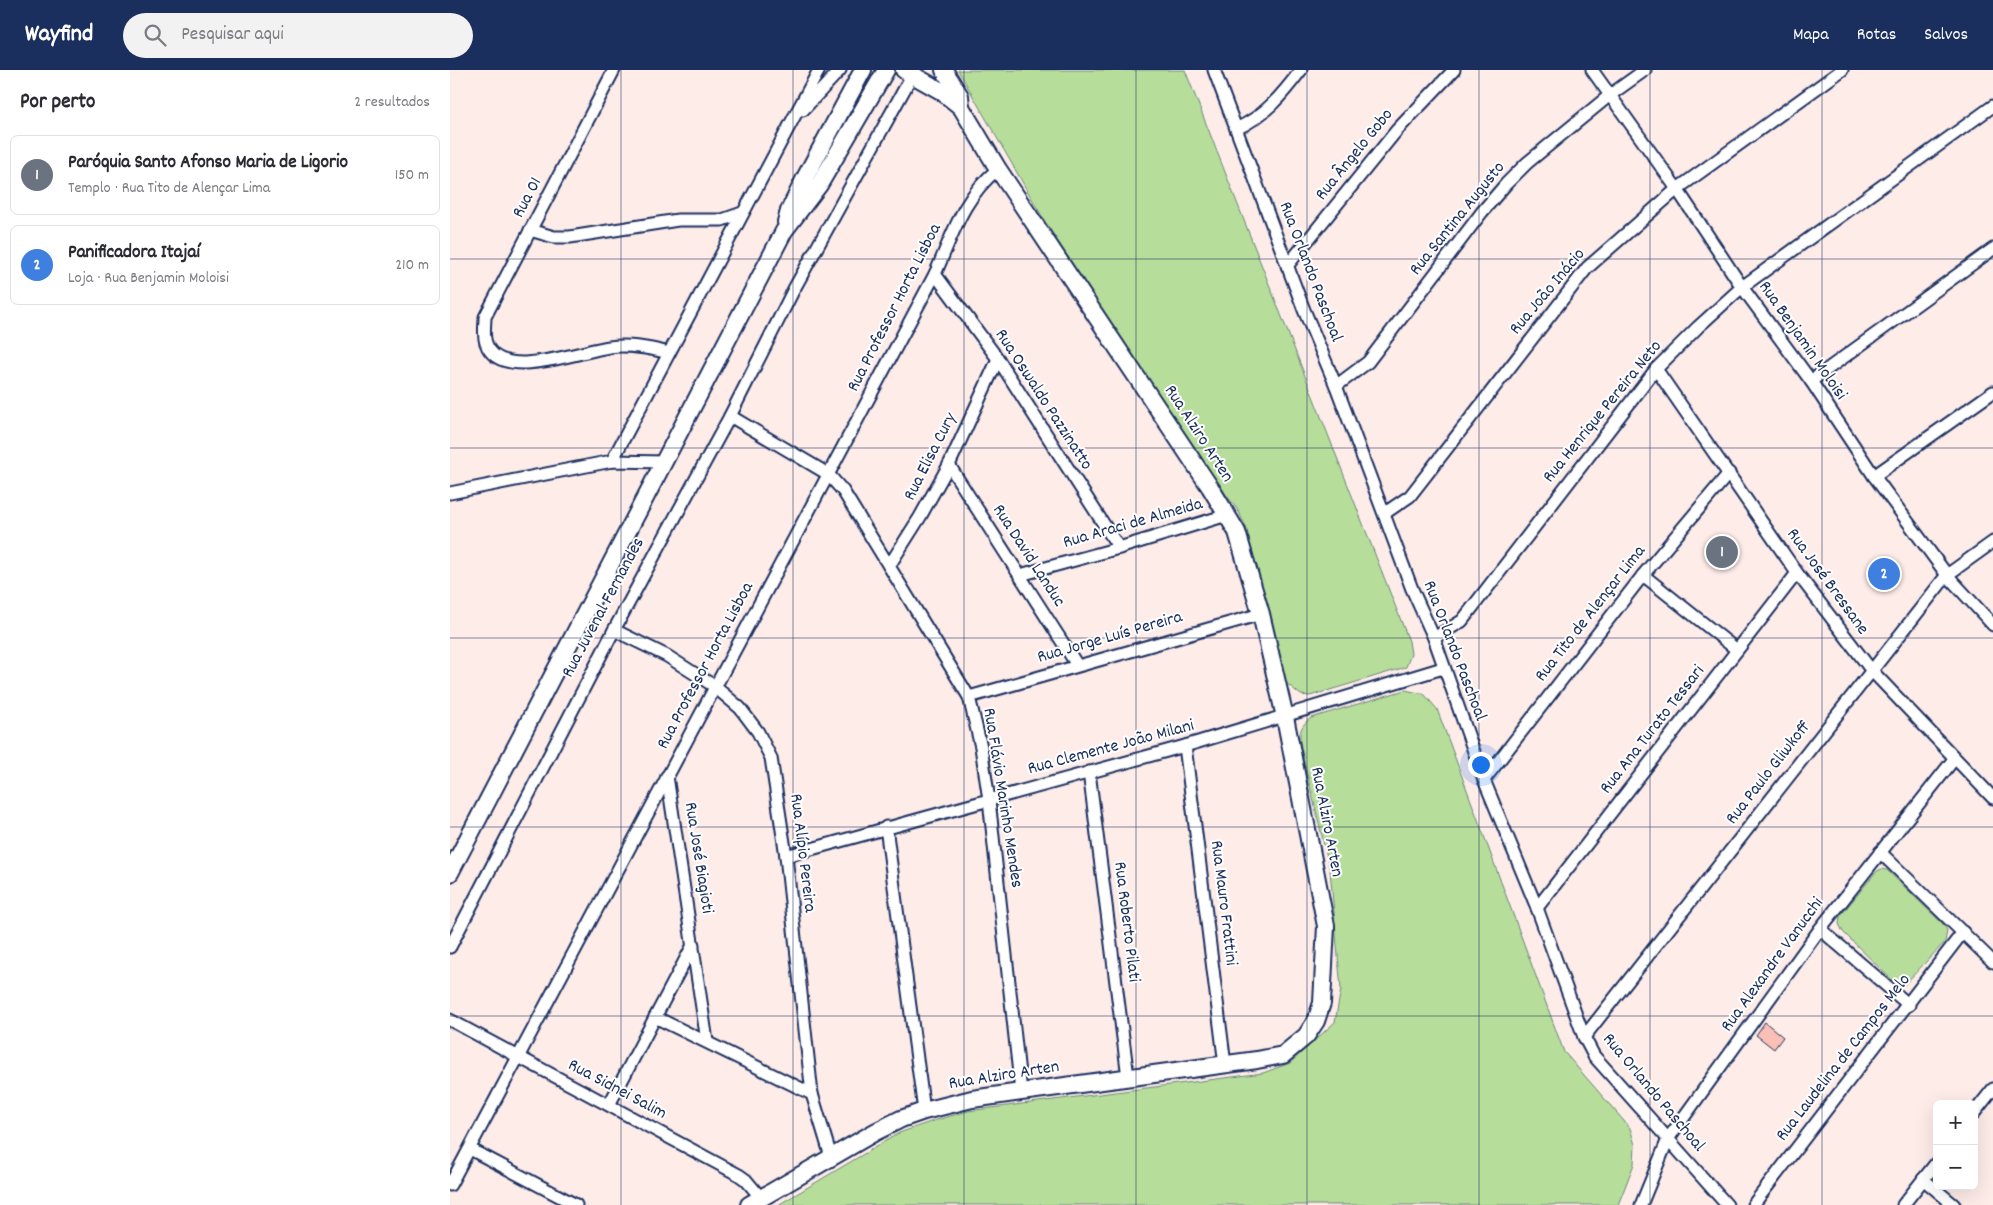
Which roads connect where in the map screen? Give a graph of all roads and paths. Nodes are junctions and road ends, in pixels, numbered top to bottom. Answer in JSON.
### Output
{"nodes":[{"id":1,"x":614,"y":70,"type":"edge"},
{"id":2,"x":819,"y":70,"type":"edge"},
{"id":3,"x":840,"y":70,"type":"edge"},
{"id":4,"x":863,"y":70,"type":"edge"},
{"id":5,"x":886,"y":70,"type":"edge"},
{"id":6,"x":944,"y":70,"type":"edge"},
{"id":7,"x":1214,"y":70,"type":"edge"},
{"id":8,"x":1301,"y":70,"type":"edge"},
{"id":9,"x":1454,"y":70,"type":"edge"},
{"id":10,"x":1592,"y":70,"type":"edge"},
{"id":11,"x":1644,"y":70,"type":"edge"},
{"id":12,"x":1842,"y":70,"type":"edge"},
{"id":13,"x":911,"y":71,"type":"edge"},
{"id":14,"x":1610,"y":95,"type":"junction"},
{"id":15,"x":1993,"y":106,"type":"edge"},
{"id":16,"x":961,"y":107,"type":"junction"},
{"id":17,"x":1236,"y":129,"type":"junction"},
{"id":18,"x":779,"y":143,"type":"junction"},
{"id":19,"x":998,"y":169,"type":"junction"},
{"id":20,"x":1677,"y":189,"type":"junction"},
{"id":21,"x":742,"y":213,"type":"junction"},
{"id":22,"x":530,"y":230,"type":"junction"},
{"id":23,"x":784,"y":232,"type":"junction"},
{"id":24,"x":1993,"y":249,"type":"edge"},
{"id":25,"x":1287,"y":266,"type":"junction"},
{"id":26,"x":935,"y":274,"type":"junction"},
{"id":27,"x":1742,"y":287,"type":"junction"},
{"id":28,"x":669,"y":352,"type":"junction"},
{"id":29,"x":998,"y":359,"type":"junction"},
{"id":30,"x":1656,"y":369,"type":"junction"},
{"id":31,"x":1810,"y":381,"type":"junction"},
{"id":32,"x":1336,"y":386,"type":"junction"},
{"id":33,"x":1993,"y":392,"type":"edge"},
{"id":34,"x":730,"y":416,"type":"junction"},
{"id":35,"x":612,"y":461,"type":"junction"},
{"id":36,"x":665,"y":462,"type":"junction"},
{"id":37,"x":949,"y":465,"type":"junction"},
{"id":38,"x":1729,"y":473,"type":"junction"},
{"id":39,"x":828,"y":474,"type":"junction"},
{"id":40,"x":1874,"y":476,"type":"junction"},
{"id":41,"x":450,"y":493,"type":"edge"},
{"id":42,"x":1385,"y":513,"type":"junction"},
{"id":43,"x":1227,"y":515,"type":"junction"},
{"id":44,"x":1993,"y":542,"type":"edge"},
{"id":45,"x":1119,"y":548,"type":"junction"},
{"id":46,"x":889,"y":566,"type":"junction"},
{"id":47,"x":1797,"y":573,"type":"junction"},
{"id":48,"x":1020,"y":575,"type":"junction"},
{"id":49,"x":1643,"y":575,"type":"junction"},
{"id":50,"x":1947,"y":575,"type":"junction"},
{"id":51,"x":1262,"y":614,"type":"junction"},
{"id":52,"x":1993,"y":625,"type":"edge"},
{"id":53,"x":614,"y":630,"type":"junction"},
{"id":54,"x":1434,"y":638,"type":"junction"},
{"id":55,"x":1737,"y":650,"type":"junction"},
{"id":56,"x":1077,"y":665,"type":"junction"},
{"id":57,"x":1444,"y":668,"type":"junction"},
{"id":58,"x":1872,"y":671,"type":"junction"},
{"id":59,"x":714,"y":686,"type":"junction"},
{"id":60,"x":969,"y":697,"type":"junction"},
{"id":61,"x":1285,"y":717,"type":"junction"},
{"id":62,"x":1186,"y":746,"type":"junction"},
{"id":63,"x":1954,"y":759,"type":"junction"},
{"id":64,"x":1089,"y":772,"type":"junction"},
{"id":65,"x":667,"y":776,"type":"junction"},
{"id":66,"x":1484,"y":780,"type":"junction"},
{"id":67,"x":1993,"y":798,"type":"edge"},
{"id":68,"x":989,"y":800,"type":"junction"},
{"id":69,"x":886,"y":828,"type":"junction"},
{"id":70,"x":1880,"y":852,"type":"junction"},
{"id":71,"x":786,"y":856,"type":"junction"},
{"id":72,"x":450,"y":874,"type":"edge"},
{"id":73,"x":1537,"y":908,"type":"junction"},
{"id":74,"x":1820,"y":929,"type":"junction"},
{"id":75,"x":1963,"y":932,"type":"junction"},
{"id":76,"x":693,"y":945,"type":"junction"},
{"id":77,"x":450,"y":947,"type":"edge"},
{"id":78,"x":1993,"y":962,"type":"edge"},
{"id":79,"x":1909,"y":1005,"type":"junction"},
{"id":80,"x":656,"y":1017,"type":"junction"},
{"id":81,"x":450,"y":1020,"type":"edge"},
{"id":82,"x":1584,"y":1036,"type":"junction"},
{"id":83,"x":707,"y":1041,"type":"junction"},
{"id":84,"x":518,"y":1056,"type":"junction"},
{"id":85,"x":1225,"y":1064,"type":"junction"},
{"id":86,"x":1128,"y":1077,"type":"junction"},
{"id":87,"x":1993,"y":1089,"type":"edge"},
{"id":88,"x":1021,"y":1092,"type":"junction"},
{"id":89,"x":812,"y":1094,"type":"junction"},
{"id":90,"x":609,"y":1105,"type":"junction"},
{"id":91,"x":1978,"y":1108,"type":"edge"},
{"id":92,"x":924,"y":1111,"type":"junction"},
{"id":93,"x":1668,"y":1139,"type":"junction"},
{"id":94,"x":470,"y":1149,"type":"junction"},
{"id":95,"x":831,"y":1157,"type":"junction"},
{"id":96,"x":1933,"y":1167,"type":"edge"},
{"id":97,"x":1923,"y":1179,"type":"junction"},
{"id":98,"x":450,"y":1185,"type":"edge"},
{"id":99,"x":755,"y":1202,"type":"edge"},
{"id":100,"x":576,"y":1205,"type":"edge"},
{"id":101,"x":1640,"y":1205,"type":"edge"},
{"id":102,"x":1727,"y":1205,"type":"edge"},
{"id":103,"x":1753,"y":1205,"type":"edge"},
{"id":104,"x":1903,"y":1205,"type":"edge"},
{"id":105,"x":1954,"y":1205,"type":"edge"}],
"edges":[{"from":1,"to":22,"type":"street","name":"Rua 01"},
{"from":2,"to":18,"type":"street"},
{"from":3,"to":18,"type":"street"},
{"from":4,"to":23,"type":"street"},
{"from":5,"to":23,"type":"street"},
{"from":6,"to":16,"type":"street","name":"Rua Alziro Arten"},
{"from":7,"to":17,"type":"street","name":"Rua Orlando Paschoal"},
{"from":8,"to":17,"type":"street"},
{"from":9,"to":25,"type":"street","name":"Rua Ângelo Gobo"},
{"from":10,"to":14,"type":"street","name":"Rua Benjamin Moloisi"},
{"from":11,"to":14,"type":"street","name":"Rua Santina Augusto"},
{"from":12,"to":20,"type":"street","name":"Rua João Inácio"},
{"from":13,"to":16,"type":"street","name":"Rua Alziro Arten"},
{"from":13,"to":34,"type":"street","name":"Rua Juvenal Fernandes"},
{"from":14,"to":20,"type":"street","name":"Rua Benjamin Moloisi"},
{"from":14,"to":32,"type":"street","name":"Rua Santina Augusto"},
{"from":15,"to":27,"type":"street","name":"Rua Henrique Pereira Neto"},
{"from":16,"to":19,"type":"street","name":"Rua Alziro Arten"},
{"from":17,"to":25,"type":"street","name":"Rua Orlando Paschoal"},
{"from":18,"to":21,"type":"street"},
{"from":19,"to":26,"type":"street","name":"Rua Professor Horta Lisboa"},
{"from":19,"to":43,"type":"street","name":"Rua Alziro Arten"},
{"from":20,"to":27,"type":"street","name":"Rua Benjamin Moloisi"},
{"from":20,"to":42,"type":"street","name":"Rua João Inácio"},
{"from":21,"to":22,"type":"street"},
{"from":21,"to":28,"type":"street"},
{"from":22,"to":28,"type":"street","name":"Rua 01"},
{"from":23,"to":36,"type":"street","name":"Rua Juvenal Fernandes"},
{"from":24,"to":31,"type":"street"},
{"from":25,"to":32,"type":"street","name":"Rua Orlando Paschoal"},
{"from":26,"to":29,"type":"street","name":"Rua Oswaldo Pazzinatto"},
{"from":26,"to":39,"type":"street","name":"Rua Professor Horta Lisboa"},
{"from":27,"to":30,"type":"street","name":"Rua Henrique Pereira Neto"},
{"from":27,"to":31,"type":"street","name":"Rua Benjamin Moloisi"},
{"from":28,"to":35,"type":"street"},
{"from":29,"to":37,"type":"street","name":"Rua Elisa Cury"},
{"from":29,"to":45,"type":"street","name":"Rua Oswaldo Pazzinatto"},
{"from":30,"to":38,"type":"street","name":"Rua José Bressane"},
{"from":30,"to":54,"type":"street","name":"Rua Henrique Pereira Neto"},
{"from":31,"to":40,"type":"street","name":"Rua Benjamin Moloisi"},
{"from":32,"to":42,"type":"street","name":"Rua Orlando Paschoal"},
{"from":33,"to":40,"type":"street"},
{"from":34,"to":39,"type":"street"},
{"from":34,"to":53,"type":"street","name":"Rua Juvenal Fernandes"},
{"from":35,"to":36,"type":"street"},
{"from":35,"to":41,"type":"street"},
{"from":36,"to":72,"type":"street","name":"Rua Juvenal Fernandes"},
{"from":37,"to":46,"type":"street","name":"Rua Elisa Cury"},
{"from":37,"to":48,"type":"street","name":"Rua David Landuc"},
{"from":38,"to":47,"type":"street","name":"Rua José Bressane"},
{"from":38,"to":49,"type":"street","name":"Rua Tito de Alençar Lima"},
{"from":39,"to":46,"type":"street","name":"Rua Flávio Marinho Mendes"},
{"from":39,"to":59,"type":"street","name":"Rua Professor Horta Lisboa"},
{"from":40,"to":50,"type":"street","name":"Rua Benjamin Moloisi"},
{"from":42,"to":54,"type":"street","name":"Rua Orlando Paschoal"},
{"from":43,"to":45,"type":"street","name":"Rua Araci de Almeida"},
{"from":43,"to":51,"type":"street","name":"Rua Alziro Arten"},
{"from":44,"to":50,"type":"street","name":"Rua Paulo Gliwkoff"},
{"from":45,"to":48,"type":"street","name":"Rua Araci de Almeida"},
{"from":46,"to":60,"type":"street","name":"Rua Flávio Marinho Mendes"},
{"from":47,"to":55,"type":"street","name":"Rua Ana Turato Tessari"},
{"from":47,"to":58,"type":"street","name":"Rua José Bressane"},
{"from":48,"to":56,"type":"street","name":"Rua David Landuc"},
{"from":49,"to":55,"type":"street"},
{"from":49,"to":66,"type":"street","name":"Rua Tito de Alençar Lima"},
{"from":50,"to":52,"type":"street","name":"Rua Benjamin Moloisi"},
{"from":50,"to":58,"type":"street","name":"Rua Paulo Gliwkoff"},
{"from":51,"to":56,"type":"street","name":"Rua Jorge Luís Pereira"},
{"from":51,"to":61,"type":"street","name":"Rua Alziro Arten"},
{"from":53,"to":59,"type":"street","name":"Rua Alípio Pereira"},
{"from":53,"to":77,"type":"street","name":"Rua Juvenal Fernandes"},
{"from":54,"to":57,"type":"street","name":"Rua Orlando Paschoal"},
{"from":55,"to":73,"type":"street","name":"Rua Ana Turato Tessari"},
{"from":56,"to":60,"type":"street","name":"Rua Jorge Luís Pereira"},
{"from":57,"to":61,"type":"street","name":"Rua Clemente João Milani"},
{"from":57,"to":66,"type":"street","name":"Rua Orlando Paschoal"},
{"from":58,"to":63,"type":"street","name":"Rua José Bressane"},
{"from":58,"to":82,"type":"street","name":"Rua Paulo Gliwkoff"},
{"from":59,"to":65,"type":"street","name":"Rua Professor Horta Lisboa"},
{"from":59,"to":71,"type":"street","name":"Rua Alípio Pereira"},
{"from":60,"to":68,"type":"street","name":"Rua Flávio Marinho Mendes"},
{"from":61,"to":62,"type":"street","name":"Rua Clemente João Milani"},
{"from":61,"to":85,"type":"street","name":"Rua Alziro Arten"},
{"from":62,"to":64,"type":"street","name":"Rua Clemente João Milani"},
{"from":62,"to":85,"type":"street","name":"Rua Mauro Frattini"},
{"from":63,"to":67,"type":"street","name":"Rua José Bressane"},
{"from":63,"to":70,"type":"street","name":"Rua Alexandre Vanucchi"},
{"from":64,"to":68,"type":"street","name":"Rua Clemente João Milani"},
{"from":64,"to":86,"type":"street","name":"Rua Roberto Pilati"},
{"from":65,"to":76,"type":"street","name":"Rua José Biagioti"},
{"from":65,"to":84,"type":"street","name":"Rua Professor Horta Lisboa"},
{"from":66,"to":73,"type":"street","name":"Rua Orlando Paschoal"},
{"from":68,"to":69,"type":"street","name":"Rua Clemente João Milani"},
{"from":68,"to":88,"type":"street","name":"Rua Flávio Marinho Mendes"},
{"from":69,"to":71,"type":"street","name":"Rua Clemente João Milani"},
{"from":69,"to":92,"type":"street"},
{"from":70,"to":74,"type":"street","name":"Rua Alexandre Vanucchi"},
{"from":70,"to":75,"type":"street"},
{"from":71,"to":89,"type":"street","name":"Rua Alípio Pereira"},
{"from":73,"to":82,"type":"street","name":"Rua Orlando Paschoal"},
{"from":74,"to":79,"type":"street"},
{"from":74,"to":93,"type":"street","name":"Rua Alexandre Vanucchi"},
{"from":75,"to":78,"type":"street"},
{"from":75,"to":79,"type":"street","name":"Rua Laudelina de Campos Melo"},
{"from":76,"to":80,"type":"street"},
{"from":76,"to":83,"type":"street","name":"Rua José Biagioti"},
{"from":79,"to":103,"type":"street","name":"Rua Laudelina de Campos Melo"},
{"from":80,"to":83,"type":"street"},
{"from":80,"to":90,"type":"street"},
{"from":81,"to":84,"type":"street","name":"Rua Sidnei Salim"},
{"from":82,"to":93,"type":"street","name":"Rua Orlando Paschoal"},
{"from":83,"to":89,"type":"street"},
{"from":84,"to":90,"type":"street","name":"Rua Sidnei Salim"},
{"from":84,"to":94,"type":"street","name":"Rua Professor Horta Lisboa"},
{"from":85,"to":86,"type":"street","name":"Rua Alziro Arten"},
{"from":86,"to":88,"type":"street","name":"Rua Alziro Arten"},
{"from":87,"to":91,"type":"street"},
{"from":88,"to":92,"type":"street","name":"Rua Alziro Arten"},
{"from":89,"to":95,"type":"street","name":"Rua Alípio Pereira"},
{"from":90,"to":99,"type":"street","name":"Rua Sidnei Salim"},
{"from":92,"to":95,"type":"street","name":"Rua Alziro Arten"},
{"from":93,"to":101,"type":"street","name":"Rua Alexandre Vanucchi"},
{"from":93,"to":102,"type":"street","name":"Rua Orlando Paschoal"},
{"from":94,"to":98,"type":"street","name":"Rua Professor Horta Lisboa"},
{"from":94,"to":100,"type":"street"},
{"from":95,"to":99,"type":"street","name":"Rua Alziro Arten"},
{"from":96,"to":97,"type":"street"},
{"from":97,"to":104,"type":"street"},
{"from":97,"to":105,"type":"street"}]}
